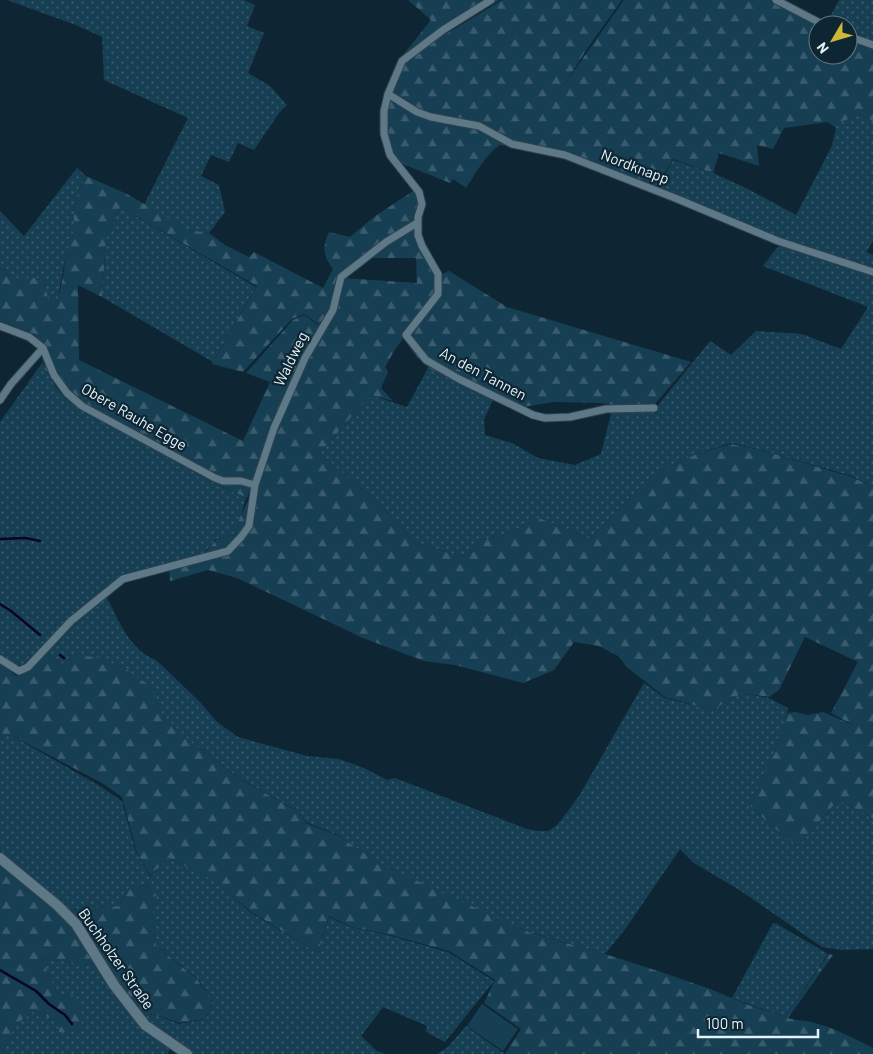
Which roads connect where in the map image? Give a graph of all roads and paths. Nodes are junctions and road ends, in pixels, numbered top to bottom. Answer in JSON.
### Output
{"nodes":[{"id":1,"x":491,"y":0,"type":"edge"},
{"id":2,"x":776,"y":0,"type":"edge"},
{"id":3,"x":808,"y":17,"type":"edge"},
{"id":4,"x":858,"y":40,"type":"edge"},
{"id":5,"x":873,"y":46,"type":"edge"},
{"id":6,"x":388,"y":94,"type":"junction"},
{"id":7,"x":417,"y":223,"type":"junction"},
{"id":8,"x":873,"y":272,"type":"edge"},
{"id":9,"x":0,"y":326,"type":"edge"},
{"id":10,"x":43,"y":348,"type":"junction"},
{"id":11,"x":0,"y":400,"type":"edge"},
{"id":12,"x":654,"y":408,"type":"dead end"},
{"id":13,"x":255,"y":485,"type":"junction"},
{"id":14,"x":0,"y":659,"type":"edge"},
{"id":15,"x":0,"y":858,"type":"edge"},
{"id":16,"x":187,"y":1054,"type":"edge"}],
"edges":[{"from":1,"to":6,"type":"street"},
{"from":2,"to":3,"type":"street"},
{"from":4,"to":5,"type":"street"},
{"from":6,"to":7,"type":"street"},
{"from":6,"to":8,"type":"street","name":"Nordknapp"},
{"from":7,"to":12,"type":"street","name":"An den Tannen"},
{"from":7,"to":13,"type":"street","name":"Waldweg"},
{"from":9,"to":10,"type":"street"},
{"from":10,"to":11,"type":"street"},
{"from":10,"to":13,"type":"street","name":"Obere Rauhe Egge"},
{"from":13,"to":14,"type":"street","name":"Waldweg"},
{"from":15,"to":16,"type":"street","name":"Buchholzer Straße"}]}
